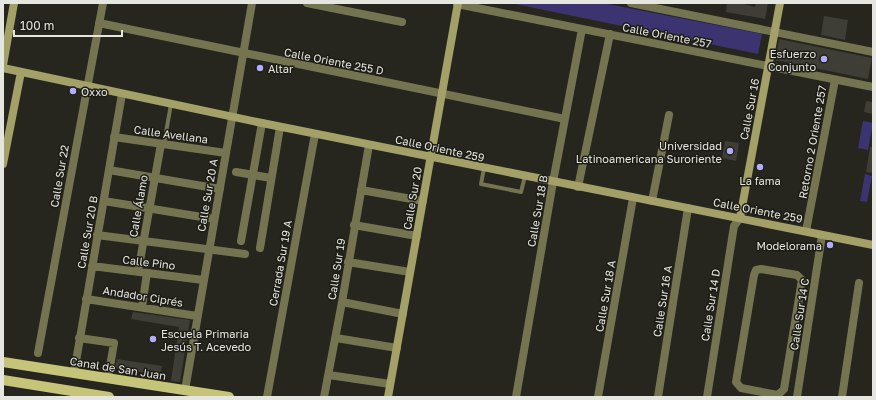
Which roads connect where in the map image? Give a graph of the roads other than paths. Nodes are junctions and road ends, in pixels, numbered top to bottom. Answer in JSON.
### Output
{"nodes":[{"id":1,"x":14,"y":3,"type":"edge"},
{"id":2,"x":102,"y":3,"type":"edge"},
{"id":3,"x":252,"y":3,"type":"edge"},
{"id":4,"x":306,"y":3,"type":"edge"},
{"id":5,"x":457,"y":3,"type":"edge"},
{"id":6,"x":631,"y":3,"type":"edge"},
{"id":7,"x":780,"y":3,"type":"edge"},
{"id":8,"x":495,"y":7,"type":"edge"},
{"id":9,"x":402,"y":22,"type":"dead end"},
{"id":10,"x":99,"y":23,"type":"junction"},
{"id":11,"x":582,"y":29,"type":"junction"},
{"id":12,"x":774,"y":32,"type":"junction"},
{"id":13,"x":610,"y":34,"type":"junction"},
{"id":14,"x":873,"y":52,"type":"edge"},
{"id":15,"x":244,"y":54,"type":"junction"},
{"id":16,"x":3,"y":65,"type":"edge"},
{"id":17,"x":768,"y":66,"type":"junction"},
{"id":18,"x":3,"y":68,"type":"edge"},
{"id":19,"x":21,"y":72,"type":"junction"},
{"id":20,"x":835,"y":80,"type":"junction"},
{"id":21,"x":86,"y":87,"type":"junction"},
{"id":22,"x":873,"y":87,"type":"edge"},
{"id":23,"x":122,"y":94,"type":"junction"},
{"id":24,"x":441,"y":94,"type":"junction"},
{"id":25,"x":171,"y":104,"type":"junction"},
{"id":26,"x":669,"y":115,"type":"dead end"},
{"id":27,"x":233,"y":116,"type":"junction"},
{"id":28,"x":565,"y":119,"type":"junction"},
{"id":29,"x":262,"y":123,"type":"junction"},
{"id":30,"x":280,"y":127,"type":"junction"},
{"id":31,"x":314,"y":134,"type":"junction"},
{"id":32,"x":114,"y":137,"type":"junction"},
{"id":33,"x":162,"y":144,"type":"junction"},
{"id":34,"x":369,"y":145,"type":"junction"},
{"id":35,"x":226,"y":153,"type":"junction"},
{"id":36,"x":430,"y":156,"type":"junction"},
{"id":37,"x":3,"y":164,"type":"edge"},
{"id":38,"x":484,"y":168,"type":"junction"},
{"id":39,"x":109,"y":170,"type":"junction"},
{"id":40,"x":236,"y":172,"type":"dead end"},
{"id":41,"x":253,"y":175,"type":"junction"},
{"id":42,"x":525,"y":176,"type":"junction"},
{"id":43,"x":154,"y":177,"type":"junction"},
{"id":44,"x":271,"y":178,"type":"junction"},
{"id":45,"x":553,"y":182,"type":"junction"},
{"id":46,"x":578,"y":187,"type":"junction"},
{"id":47,"x":220,"y":189,"type":"junction"},
{"id":48,"x":361,"y":190,"type":"junction"},
{"id":49,"x":633,"y":198,"type":"junction"},
{"id":50,"x":104,"y":201,"type":"junction"},
{"id":51,"x":423,"y":201,"type":"junction"},
{"id":52,"x":652,"y":201,"type":"junction"},
{"id":53,"x":149,"y":208,"type":"junction"},
{"id":54,"x":688,"y":208,"type":"junction"},
{"id":55,"x":740,"y":218,"type":"junction"},
{"id":56,"x":214,"y":219,"type":"junction"},
{"id":57,"x":354,"y":225,"type":"junction"},
{"id":58,"x":806,"y":231,"type":"junction"},
{"id":59,"x":98,"y":235,"type":"junction"},
{"id":60,"x":822,"y":235,"type":"junction"},
{"id":61,"x":417,"y":236,"type":"junction"},
{"id":62,"x":143,"y":240,"type":"junction"},
{"id":63,"x":241,"y":241,"type":"dead end"},
{"id":64,"x":873,"y":245,"type":"edge"},
{"id":65,"x":260,"y":248,"type":"dead end"},
{"id":66,"x":208,"y":249,"type":"junction"},
{"id":67,"x":245,"y":254,"type":"dead end"},
{"id":68,"x":348,"y":262,"type":"junction"},
{"id":69,"x":92,"y":266,"type":"junction"},
{"id":70,"x":138,"y":272,"type":"junction"},
{"id":71,"x":410,"y":272,"type":"junction"},
{"id":72,"x":146,"y":273,"type":"junction"},
{"id":73,"x":203,"y":280,"type":"junction"},
{"id":74,"x":859,"y":283,"type":"dead end"},
{"id":75,"x":86,"y":299,"type":"junction"},
{"id":76,"x":342,"y":302,"type":"junction"},
{"id":77,"x":142,"y":307,"type":"junction"},
{"id":78,"x":404,"y":314,"type":"junction"},
{"id":79,"x":197,"y":316,"type":"junction"},
{"id":80,"x":79,"y":338,"type":"junction"},
{"id":81,"x":336,"y":338,"type":"junction"},
{"id":82,"x":792,"y":347,"type":"junction"},
{"id":83,"x":397,"y":348,"type":"junction"},
{"id":84,"x":805,"y":350,"type":"junction"},
{"id":85,"x":38,"y":353,"type":"dead end"},
{"id":86,"x":3,"y":362,"type":"edge"},
{"id":87,"x":74,"y":373,"type":"junction"},
{"id":88,"x":329,"y":374,"type":"junction"},
{"id":89,"x":108,"y":378,"type":"junction"},
{"id":90,"x":3,"y":380,"type":"edge"},
{"id":91,"x":390,"y":384,"type":"junction"},
{"id":92,"x":185,"y":390,"type":"junction"},
{"id":93,"x":109,"y":397,"type":"edge"},
{"id":94,"x":229,"y":397,"type":"edge"},
{"id":95,"x":267,"y":397,"type":"edge"},
{"id":96,"x":324,"y":397,"type":"edge"},
{"id":97,"x":388,"y":397,"type":"edge"},
{"id":98,"x":516,"y":397,"type":"edge"},
{"id":99,"x":598,"y":397,"type":"edge"},
{"id":100,"x":658,"y":397,"type":"edge"},
{"id":101,"x":706,"y":397,"type":"edge"},
{"id":102,"x":797,"y":397,"type":"edge"},
{"id":103,"x":842,"y":397,"type":"edge"}],
"edges":[{"from":1,"to":16,"type":"street"},
{"from":2,"to":10,"type":"street","name":"Calle Sur 22"},
{"from":3,"to":15,"type":"street","name":"Calle Sur 20 A"},
{"from":4,"to":9,"type":"street"},
{"from":5,"to":8,"type":"street","name":"Calle Oriente 257"},
{"from":5,"to":24,"type":"street","name":"Calle Sur 20"},
{"from":6,"to":12,"type":"street"},
{"from":7,"to":12,"type":"street","name":"Calle Sur 16"},
{"from":8,"to":11,"type":"street","name":"Calle Oriente 257"},
{"from":10,"to":15,"type":"street","name":"Calle Oriente 255 D"},
{"from":10,"to":21,"type":"street","name":"Calle Sur 22"},
{"from":11,"to":13,"type":"street","name":"Calle Oriente 257"},
{"from":11,"to":28,"type":"street","name":"Calle Sur 18 B"},
{"from":12,"to":14,"type":"street"},
{"from":12,"to":17,"type":"street","name":"Calle Sur 16"},
{"from":13,"to":17,"type":"street","name":"Calle Oriente 257"},
{"from":13,"to":46,"type":"street"},
{"from":15,"to":24,"type":"street","name":"Calle Oriente 255 D"},
{"from":15,"to":27,"type":"street","name":"Calle Sur 20 A"},
{"from":17,"to":20,"type":"street","name":"Calle Oriente 257"},
{"from":17,"to":55,"type":"street","name":"Calle Sur 16"},
{"from":18,"to":19,"type":"street","name":"Calle Oriente 259"},
{"from":19,"to":21,"type":"street","name":"Calle Oriente 259"},
{"from":19,"to":37,"type":"street"},
{"from":20,"to":22,"type":"street","name":"Calle Oriente 257"},
{"from":20,"to":58,"type":"street","name":"Retorno 2 Oriente 257"},
{"from":21,"to":23,"type":"street","name":"Calle Oriente 259"},
{"from":21,"to":85,"type":"street","name":"Calle Sur 22"},
{"from":23,"to":25,"type":"street","name":"Calle Oriente 259"},
{"from":23,"to":32,"type":"street","name":"Calle Sur 20 B"},
{"from":24,"to":28,"type":"street","name":"Calle Oriente 255 D"},
{"from":24,"to":36,"type":"street","name":"Calle Sur 20"},
{"from":25,"to":27,"type":"street","name":"Calle Oriente 259"},
{"from":25,"to":33,"type":"lane","name":"Calle Álamo"},
{"from":26,"to":52,"type":"street"},
{"from":27,"to":29,"type":"street","name":"Calle Oriente 259"},
{"from":27,"to":35,"type":"street","name":"Calle Sur 20 A"},
{"from":28,"to":45,"type":"street","name":"Calle Sur 18 B"},
{"from":29,"to":30,"type":"street","name":"Calle Oriente 259"},
{"from":29,"to":41,"type":"street"},
{"from":30,"to":31,"type":"street","name":"Calle Oriente 259"},
{"from":30,"to":44,"type":"street"},
{"from":31,"to":34,"type":"street","name":"Calle Oriente 259"},
{"from":31,"to":95,"type":"street","name":"Cerrada Sur 19 A"},
{"from":32,"to":33,"type":"street","name":"Calle Avellana"},
{"from":32,"to":39,"type":"street","name":"Calle Sur 20 B"},
{"from":33,"to":35,"type":"street","name":"Calle Avellana"},
{"from":33,"to":43,"type":"street","name":"Calle Álamo"},
{"from":34,"to":36,"type":"street","name":"Calle Oriente 259"},
{"from":34,"to":48,"type":"street","name":"Calle Sur 19"},
{"from":35,"to":47,"type":"street","name":"Calle Sur 20 A"},
{"from":36,"to":38,"type":"street","name":"Calle Oriente 259"},
{"from":36,"to":51,"type":"street","name":"Calle Sur 20"},
{"from":38,"to":42,"type":"street","name":"Calle Oriente 259"},
{"from":38,"to":42,"type":"lane"},
{"from":39,"to":43,"type":"street"},
{"from":39,"to":50,"type":"street","name":"Calle Sur 20 B"},
{"from":40,"to":41,"type":"street"},
{"from":41,"to":44,"type":"street"},
{"from":41,"to":63,"type":"street"},
{"from":42,"to":45,"type":"street","name":"Calle Oriente 259"},
{"from":43,"to":47,"type":"street"},
{"from":43,"to":53,"type":"street","name":"Calle Álamo"},
{"from":44,"to":65,"type":"street"},
{"from":45,"to":46,"type":"street","name":"Calle Oriente 259"},
{"from":45,"to":98,"type":"street","name":"Calle Sur 18 B"},
{"from":46,"to":49,"type":"street","name":"Calle Oriente 259"},
{"from":47,"to":56,"type":"street","name":"Calle Sur 20 A"},
{"from":48,"to":51,"type":"street"},
{"from":48,"to":57,"type":"street","name":"Calle Sur 19"},
{"from":49,"to":52,"type":"street","name":"Calle Oriente 259"},
{"from":49,"to":99,"type":"street","name":"Calle Sur 18 A"},
{"from":50,"to":53,"type":"street"},
{"from":50,"to":59,"type":"street","name":"Calle Sur 20 B"},
{"from":51,"to":61,"type":"street","name":"Calle Sur 20"},
{"from":52,"to":54,"type":"street","name":"Calle Oriente 259"},
{"from":53,"to":56,"type":"street"},
{"from":53,"to":62,"type":"street","name":"Calle Álamo"},
{"from":54,"to":55,"type":"street","name":"Calle Oriente 259"},
{"from":54,"to":100,"type":"street","name":"Calle Sur 16 A"},
{"from":55,"to":58,"type":"street","name":"Calle Oriente 259"},
{"from":55,"to":101,"type":"street","name":"Calle Sur 14 D"},
{"from":56,"to":66,"type":"street","name":"Calle Sur 20 A"},
{"from":57,"to":61,"type":"street"},
{"from":57,"to":68,"type":"street","name":"Calle Sur 19"},
{"from":58,"to":60,"type":"street","name":"Calle Oriente 259"},
{"from":59,"to":62,"type":"street"},
{"from":59,"to":69,"type":"street","name":"Calle Sur 20 B"},
{"from":60,"to":64,"type":"street","name":"Calle Oriente 259"},
{"from":60,"to":84,"type":"street","name":"Calle Sur 14 C"},
{"from":61,"to":71,"type":"street","name":"Calle Sur 20"},
{"from":62,"to":66,"type":"street"},
{"from":62,"to":70,"type":"street","name":"Calle Álamo"},
{"from":66,"to":67,"type":"street"},
{"from":66,"to":73,"type":"street","name":"Calle Sur 20 A"},
{"from":68,"to":71,"type":"street"},
{"from":68,"to":76,"type":"street","name":"Calle Sur 19"},
{"from":69,"to":70,"type":"street","name":"Calle Pino"},
{"from":69,"to":75,"type":"street","name":"Calle Sur 20 B"},
{"from":70,"to":72,"type":"street","name":"Calle Pino"},
{"from":71,"to":78,"type":"street","name":"Calle Sur 20"},
{"from":72,"to":73,"type":"street","name":"Calle Pino"},
{"from":72,"to":77,"type":"street"},
{"from":73,"to":79,"type":"street","name":"Calle Sur 20 A"},
{"from":74,"to":103,"type":"street"},
{"from":75,"to":77,"type":"street","name":"Andador Ciprés"},
{"from":75,"to":80,"type":"street","name":"Calle Sur 20 B"},
{"from":76,"to":78,"type":"street"},
{"from":76,"to":81,"type":"street","name":"Calle Sur 19"},
{"from":77,"to":79,"type":"street","name":"Andador Ciprés"},
{"from":78,"to":83,"type":"street","name":"Calle Sur 20"},
{"from":79,"to":92,"type":"street","name":"Calle Sur 20 A"},
{"from":80,"to":87,"type":"street","name":"Calle Sur 20 B"},
{"from":80,"to":89,"type":"street"},
{"from":81,"to":83,"type":"street"},
{"from":81,"to":88,"type":"street","name":"Calle Sur 19"},
{"from":82,"to":82,"type":"street"},
{"from":82,"to":84,"type":"street"},
{"from":83,"to":91,"type":"street","name":"Calle Sur 20"},
{"from":84,"to":102,"type":"street","name":"Calle Sur 14 C"},
{"from":86,"to":87,"type":"main road","name":"Canal de San Juan"},
{"from":87,"to":89,"type":"main road","name":"Canal de San Juan"},
{"from":88,"to":91,"type":"street"},
{"from":88,"to":96,"type":"street","name":"Calle Sur 19"},
{"from":89,"to":92,"type":"main road","name":"Canal de San Juan"},
{"from":90,"to":93,"type":"main road"},
{"from":91,"to":97,"type":"street","name":"Calle Sur 20"},
{"from":92,"to":94,"type":"main road","name":"Canal de San Juan"}]}
